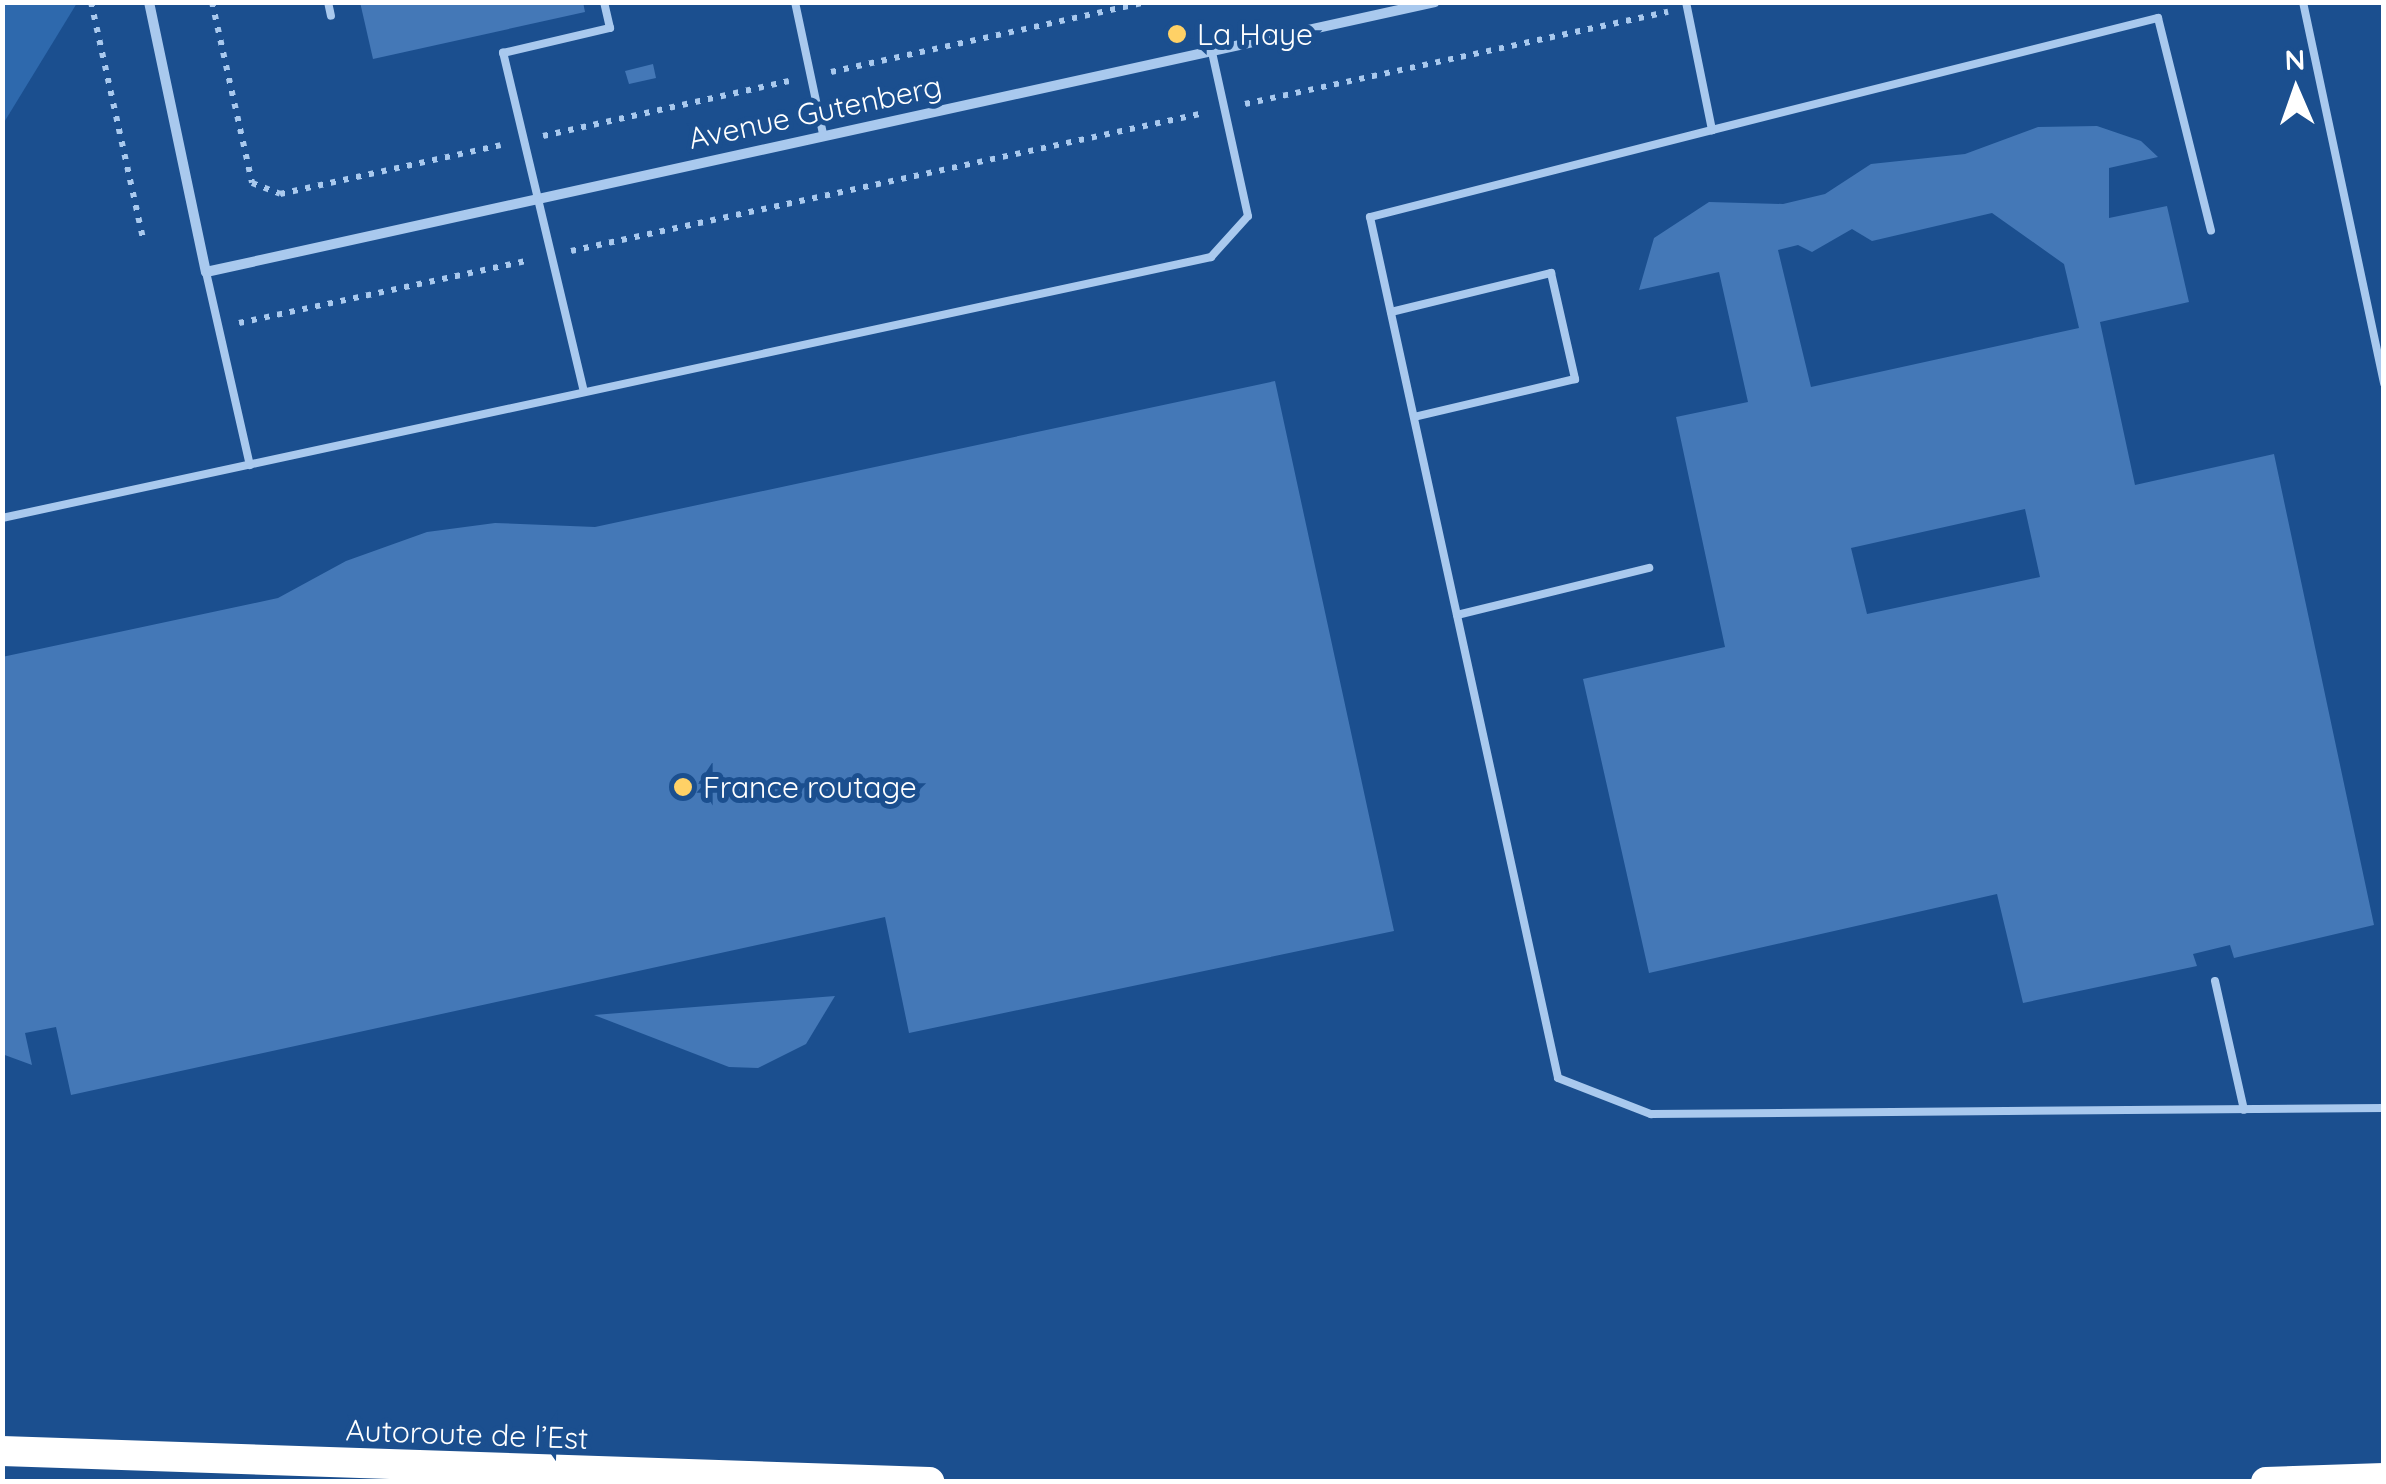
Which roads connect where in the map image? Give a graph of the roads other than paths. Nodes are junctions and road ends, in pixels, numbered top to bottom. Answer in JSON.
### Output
{"nodes":[{"id":1,"x":149,"y":2,"type":"edge"},
{"id":2,"x":328,"y":2,"type":"edge"},
{"id":3,"x":604,"y":2,"type":"edge"},
{"id":4,"x":795,"y":2,"type":"edge"},
{"id":5,"x":1435,"y":2,"type":"edge"},
{"id":6,"x":2303,"y":2,"type":"edge"},
{"id":7,"x":1687,"y":5,"type":"edge"},
{"id":8,"x":330,"y":16,"type":"dead end"},
{"id":9,"x":1212,"y":52,"type":"junction"},
{"id":10,"x":1712,"y":130,"type":"junction"},
{"id":11,"x":824,"y":134,"type":"junction"},
{"id":12,"x":538,"y":198,"type":"junction"},
{"id":13,"x":2211,"y":231,"type":"dead end"},
{"id":14,"x":206,"y":272,"type":"junction"},
{"id":15,"x":1391,"y":312,"type":"junction"},
{"id":16,"x":2384,"y":382,"type":"edge"},
{"id":17,"x":584,"y":392,"type":"junction"},
{"id":18,"x":1414,"y":416,"type":"junction"},
{"id":19,"x":250,"y":464,"type":"junction"},
{"id":20,"x":2,"y":518,"type":"edge"},
{"id":21,"x":1649,"y":568,"type":"dead end"},
{"id":22,"x":1457,"y":616,"type":"junction"},
{"id":23,"x":2216,"y":981,"type":"dead end"},
{"id":24,"x":2384,"y":1108,"type":"edge"},
{"id":25,"x":2244,"y":1110,"type":"junction"},
{"id":26,"x":2,"y":1451,"type":"edge"},
{"id":27,"x":2384,"y":1478,"type":"edge"},
{"id":28,"x":930,"y":1482,"type":"edge"},
{"id":29,"x":2266,"y":1482,"type":"edge"}],
"edges":[{"from":1,"to":14,"type":"street"},
{"from":2,"to":8,"type":"lane"},
{"from":3,"to":12,"type":"lane"},
{"from":4,"to":11,"type":"lane"},
{"from":5,"to":9,"type":"street","name":"Avenue Gutenberg"},
{"from":6,"to":16,"type":"lane"},
{"from":7,"to":10,"type":"lane"},
{"from":9,"to":11,"type":"street","name":"Avenue Gutenberg"},
{"from":9,"to":17,"type":"lane"},
{"from":10,"to":13,"type":"lane"},
{"from":10,"to":15,"type":"lane"},
{"from":11,"to":12,"type":"street","name":"Avenue Gutenberg"},
{"from":12,"to":14,"type":"street","name":"Avenue Gutenberg"},
{"from":12,"to":17,"type":"lane"},
{"from":14,"to":19,"type":"lane"},
{"from":15,"to":18,"type":"lane"},
{"from":15,"to":18,"type":"lane"},
{"from":17,"to":19,"type":"lane"},
{"from":18,"to":22,"type":"lane"},
{"from":19,"to":20,"type":"lane"},
{"from":21,"to":22,"type":"lane"},
{"from":22,"to":25,"type":"lane"},
{"from":23,"to":25,"type":"lane"},
{"from":24,"to":25,"type":"lane"},
{"from":26,"to":28,"type":"highway","name":"Autoroute de l’Est"},
{"from":27,"to":29,"type":"highway"}]}
